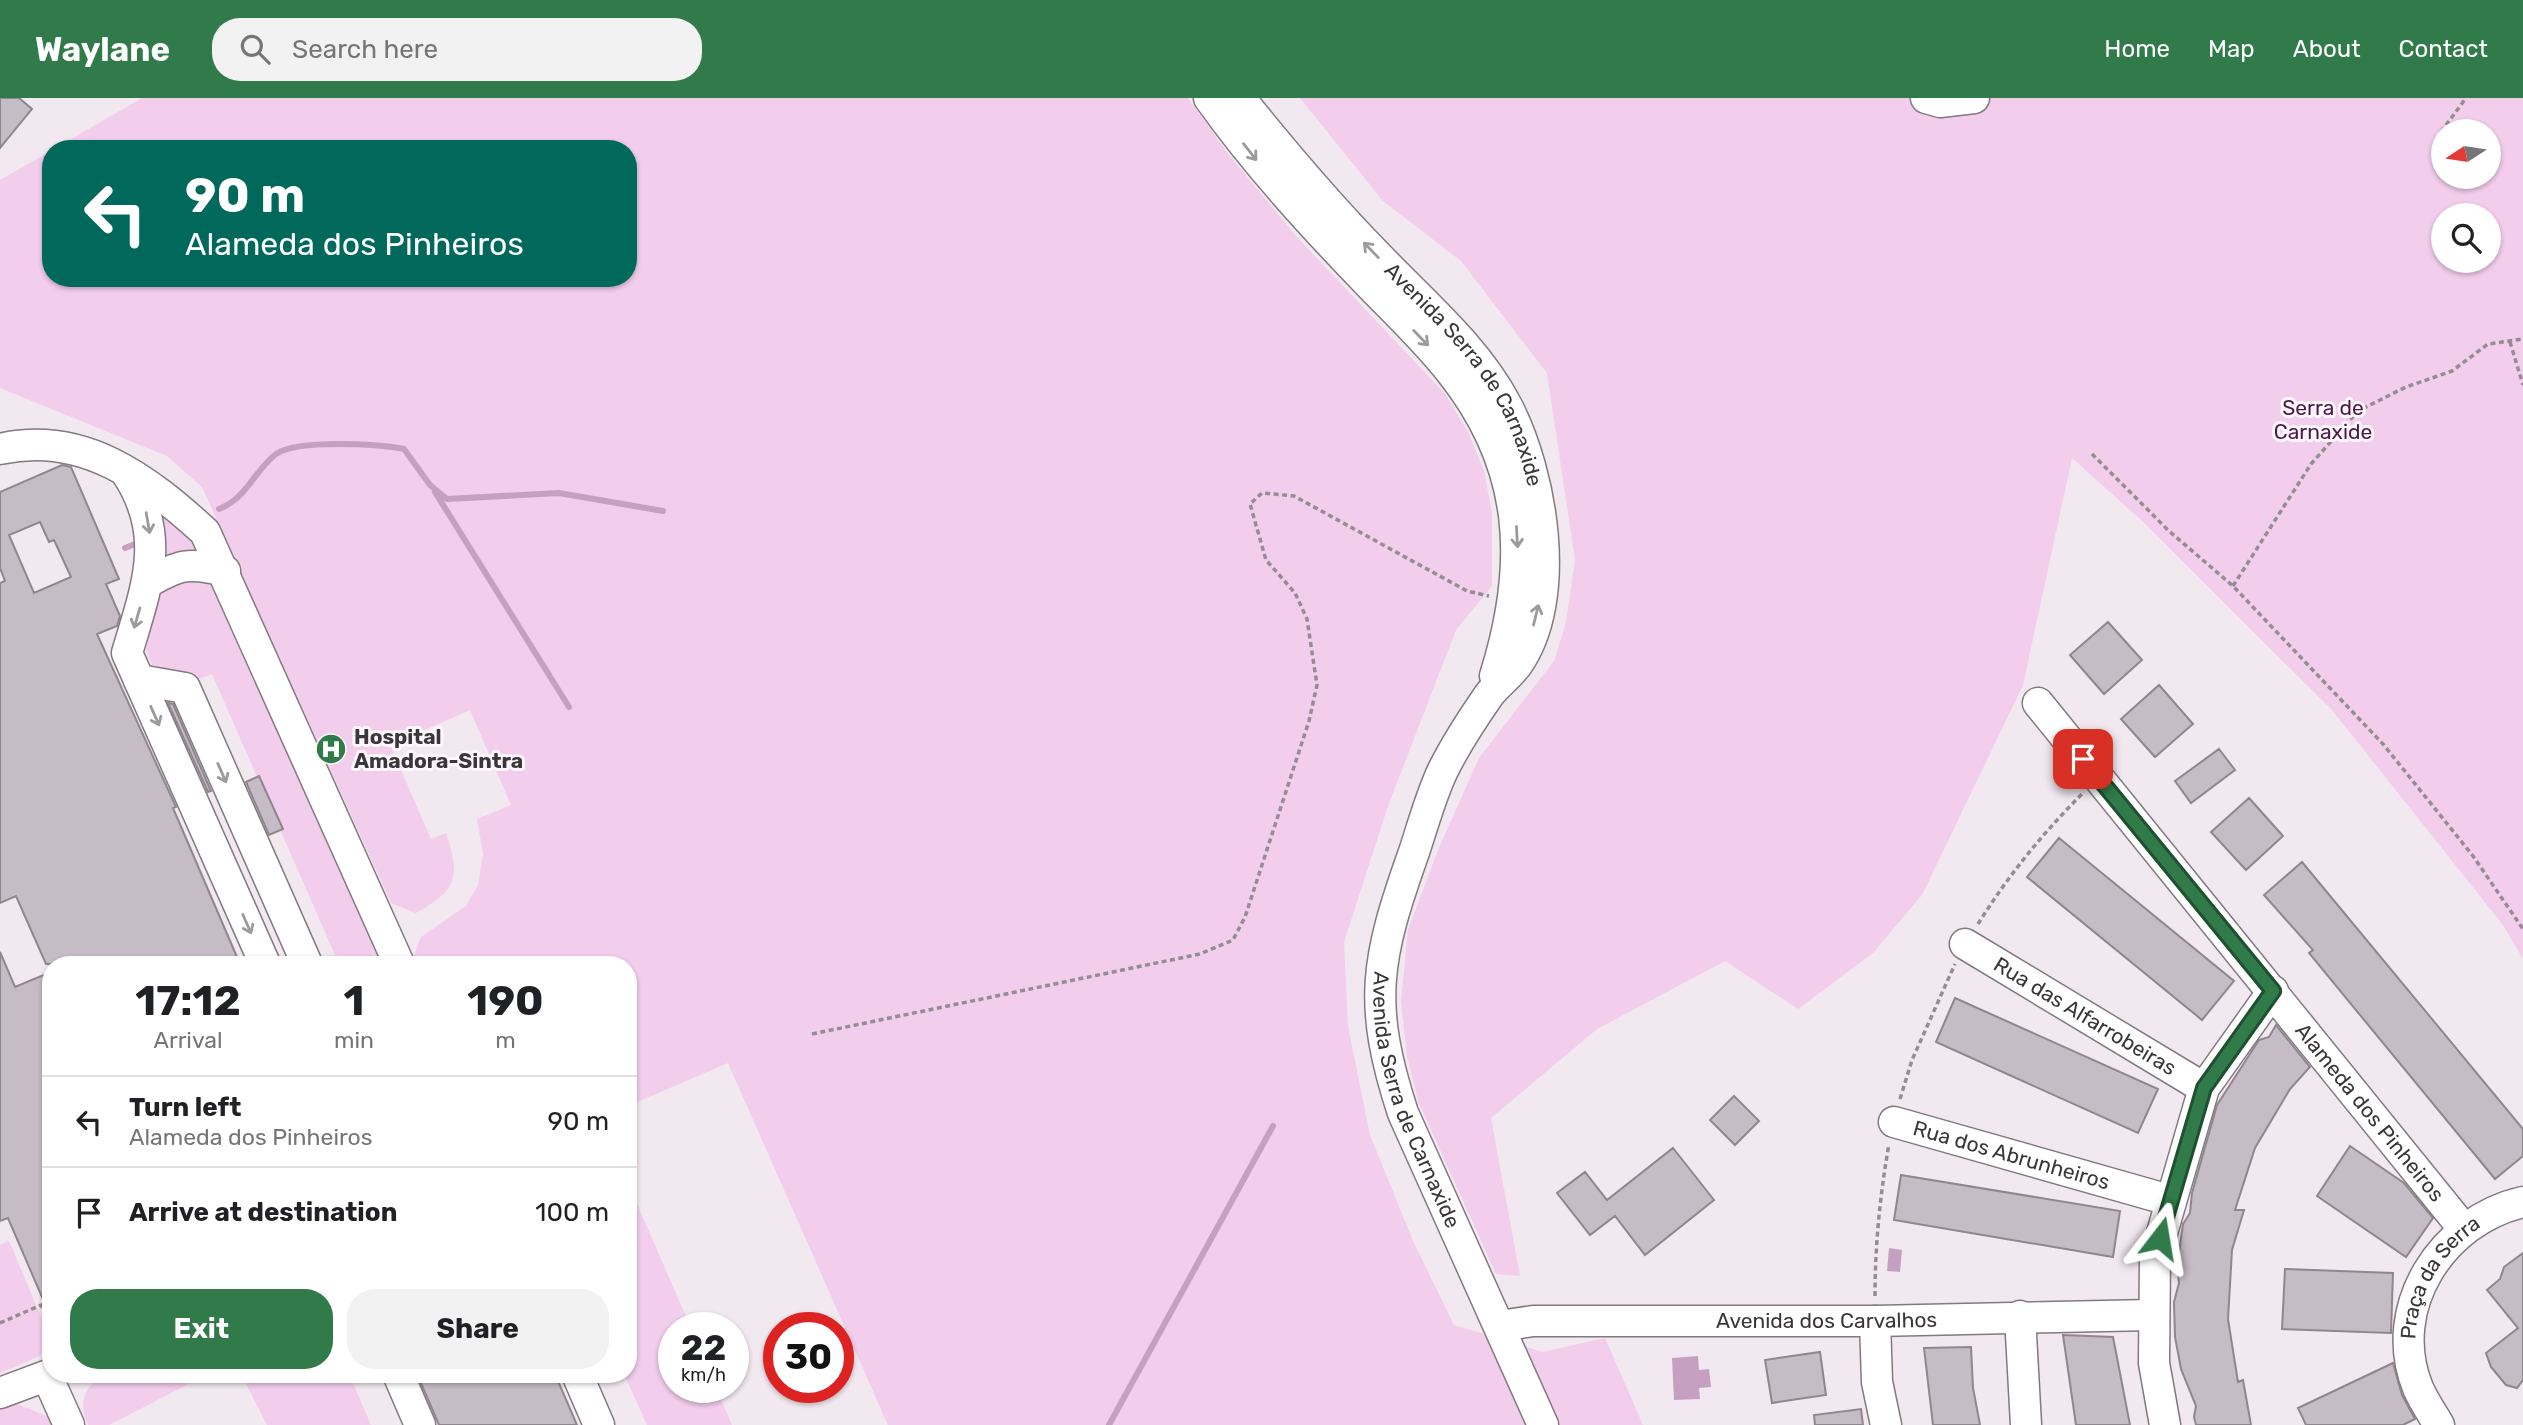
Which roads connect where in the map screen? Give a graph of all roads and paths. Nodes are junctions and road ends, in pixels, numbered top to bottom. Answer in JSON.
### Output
{"nodes":[{"id":1,"x":1209,"y":98,"type":"edge"},
{"id":2,"x":1240,"y":98,"type":"edge"},
{"id":3,"x":1926,"y":98,"type":"edge"},
{"id":4,"x":1974,"y":98,"type":"edge"},
{"id":5,"x":2466,"y":98,"type":"edge"},
{"id":6,"x":2451,"y":119,"type":"edge"},
{"id":7,"x":2523,"y":339,"type":"edge"},
{"id":8,"x":2510,"y":342,"type":"junction"},
{"id":9,"x":2523,"y":385,"type":"edge"},
{"id":10,"x":0,"y":449,"type":"edge"},
{"id":11,"x":2092,"y":454,"type":"dead end"},
{"id":12,"x":124,"y":470,"type":"junction"},
{"id":13,"x":225,"y":571,"type":"junction"},
{"id":14,"x":148,"y":583,"type":"junction"},
{"id":15,"x":2233,"y":586,"type":"junction"},
{"id":16,"x":1515,"y":602,"type":"junction"},
{"id":17,"x":139,"y":680,"type":"junction"},
{"id":18,"x":1490,"y":693,"type":"junction"},
{"id":19,"x":2038,"y":703,"type":"dead end"},
{"id":20,"x":2098,"y":777,"type":"junction"},
{"id":21,"x":237,"y":805,"type":"junction"},
{"id":22,"x":201,"y":821,"type":"junction"},
{"id":23,"x":2523,"y":929,"type":"edge"},
{"id":24,"x":1965,"y":944,"type":"junction"},
{"id":25,"x":261,"y":956,"type":"edge"},
{"id":26,"x":303,"y":956,"type":"edge"},
{"id":27,"x":395,"y":956,"type":"edge"},
{"id":28,"x":2273,"y":991,"type":"junction"},
{"id":29,"x":811,"y":1034,"type":"dead end"},
{"id":30,"x":2204,"y":1088,"type":"junction"},
{"id":31,"x":1894,"y":1122,"type":"junction"},
{"id":32,"x":2169,"y":1200,"type":"junction"},
{"id":33,"x":2523,"y":1202,"type":"edge"},
{"id":34,"x":2463,"y":1228,"type":"junction"},
{"id":35,"x":42,"y":1307,"type":"edge"},
{"id":36,"x":2152,"y":1315,"type":"junction"},
{"id":37,"x":2020,"y":1316,"type":"junction"},
{"id":38,"x":1875,"y":1321,"type":"junction"},
{"id":39,"x":0,"y":1323,"type":"edge"},
{"id":40,"x":1500,"y":1326,"type":"junction"},
{"id":41,"x":42,"y":1378,"type":"edge"},
{"id":42,"x":52,"y":1383,"type":"edge"},
{"id":43,"x":402,"y":1383,"type":"edge"},
{"id":44,"x":581,"y":1383,"type":"edge"},
{"id":45,"x":0,"y":1393,"type":"edge"},
{"id":46,"x":69,"y":1425,"type":"edge"},
{"id":47,"x":420,"y":1425,"type":"edge"},
{"id":48,"x":599,"y":1425,"type":"edge"},
{"id":49,"x":1543,"y":1425,"type":"edge"},
{"id":50,"x":1886,"y":1425,"type":"edge"},
{"id":51,"x":2026,"y":1425,"type":"edge"},
{"id":52,"x":2165,"y":1425,"type":"edge"},
{"id":53,"x":2439,"y":1425,"type":"edge"}],
"edges":[{"from":1,"to":16,"type":"street","name":"Avenida Serra de Carnaxide","one_way":true},
{"from":18,"to":2,"type":"street","name":"Avenida Serra de Carnaxide","one_way":true},
{"from":3,"to":4,"type":"street"},
{"from":5,"to":6,"type":"path"},
{"from":7,"to":8,"type":"path"},
{"from":8,"to":9,"type":"path"},
{"from":8,"to":15,"type":"path"},
{"from":10,"to":12,"type":"street"},
{"from":11,"to":15,"type":"path"},
{"from":12,"to":13,"type":"street"},
{"from":12,"to":14,"type":"street","one_way":true},
{"from":13,"to":14,"type":"street"},
{"from":13,"to":27,"type":"street"},
{"from":14,"to":17,"type":"street","one_way":true},
{"from":15,"to":23,"type":"path"},
{"from":16,"to":18,"type":"street","name":"Avenida Serra de Carnaxide"},
{"from":16,"to":29,"type":"path"},
{"from":17,"to":21,"type":"street","one_way":true},
{"from":17,"to":22,"type":"street","one_way":true},
{"from":18,"to":40,"type":"street","name":"Avenida Serra de Carnaxide"},
{"from":19,"to":20,"type":"street","name":"Alameda dos Pinheiros"},
{"from":20,"to":24,"type":"path"},
{"from":20,"to":28,"type":"street","name":"Alameda dos Pinheiros"},
{"from":21,"to":22,"type":"street"},
{"from":21,"to":26,"type":"street"},
{"from":22,"to":25,"type":"street","one_way":true},
{"from":24,"to":30,"type":"street","name":"Rua das Alfarrobeiras"},
{"from":24,"to":31,"type":"path"},
{"from":28,"to":30,"type":"street"},
{"from":28,"to":34,"type":"street","name":"Alameda dos Pinheiros"},
{"from":30,"to":32,"type":"street"},
{"from":31,"to":32,"type":"street","name":"Rua dos Abrunheiros"},
{"from":31,"to":38,"type":"path"},
{"from":32,"to":36,"type":"street"},
{"from":33,"to":34,"type":"street","name":"Praça da Serra"},
{"from":34,"to":53,"type":"street","name":"Praça da Serra"},
{"from":35,"to":39,"type":"path"},
{"from":36,"to":37,"type":"street","name":"Avenida dos Carvalhos"},
{"from":36,"to":52,"type":"street"},
{"from":37,"to":38,"type":"street","name":"Avenida dos Carvalhos"},
{"from":37,"to":51,"type":"street"},
{"from":38,"to":40,"type":"street","name":"Avenida dos Carvalhos"},
{"from":38,"to":50,"type":"street"},
{"from":40,"to":49,"type":"street","name":"Avenida Serra de Carnaxide"},
{"from":41,"to":45,"type":"street"},
{"from":42,"to":46,"type":"street"},
{"from":43,"to":47,"type":"street"},
{"from":44,"to":48,"type":"street"}]}
